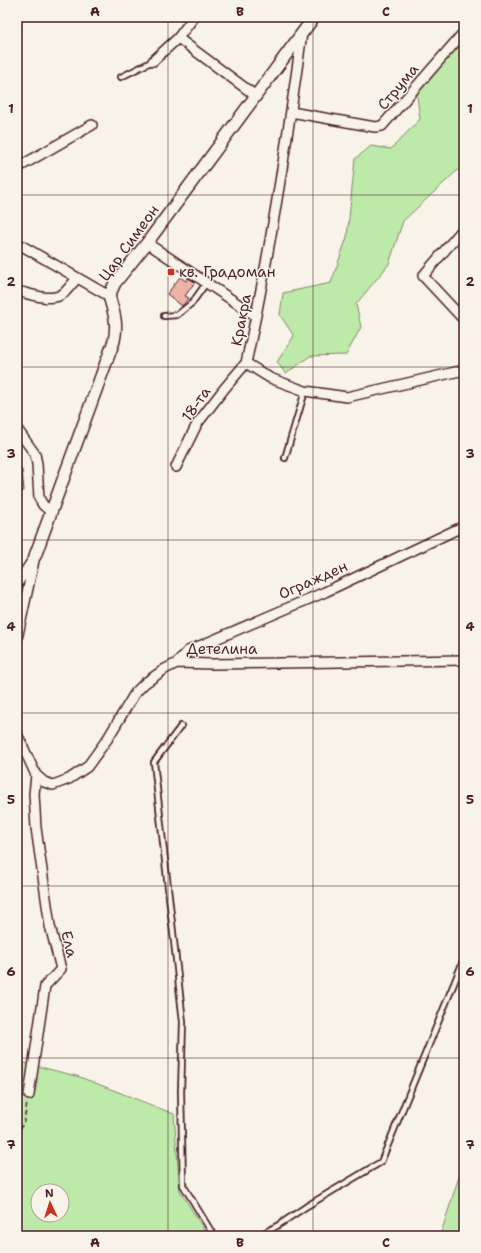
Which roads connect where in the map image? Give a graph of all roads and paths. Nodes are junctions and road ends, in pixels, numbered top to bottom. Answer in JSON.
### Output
{"nodes":[{"id":1,"x":194,"y":17,"type":"edge"},
{"id":2,"x":314,"y":17,"type":"edge"},
{"id":3,"x":464,"y":32,"type":"edge"},
{"id":4,"x":302,"y":33,"type":"junction"},
{"id":5,"x":178,"y":38,"type":"junction"},
{"id":6,"x":153,"y":61,"type":"joint"},
{"id":7,"x":121,"y":77,"type":"dead end"},
{"id":8,"x":256,"y":96,"type":"junction"},
{"id":9,"x":291,"y":112,"type":"junction"},
{"id":10,"x":92,"y":125,"type":"dead end"},
{"id":11,"x":17,"y":168,"type":"edge"},
{"id":12,"x":464,"y":228,"type":"edge"},
{"id":13,"x":17,"y":243,"type":"edge"},
{"id":14,"x":147,"y":243,"type":"junction"},
{"id":15,"x":77,"y":278,"type":"junction"},
{"id":16,"x":207,"y":282,"type":"junction"},
{"id":17,"x":17,"y":291,"type":"edge"},
{"id":18,"x":109,"y":296,"type":"junction"},
{"id":19,"x":164,"y":316,"type":"dead end"},
{"id":20,"x":256,"y":316,"type":"junction"},
{"id":21,"x":464,"y":320,"type":"edge"},
{"id":22,"x":246,"y":363,"type":"junction"},
{"id":23,"x":464,"y":370,"type":"edge"},
{"id":24,"x":305,"y":391,"type":"junction"},
{"id":25,"x":17,"y":429,"type":"edge"},
{"id":26,"x":285,"y":458,"type":"dead end"},
{"id":27,"x":176,"y":467,"type":"dead end"},
{"id":28,"x":51,"y":512,"type":"junction"},
{"id":29,"x":464,"y":526,"type":"edge"},
{"id":30,"x":35,"y":556,"type":"junction"},
{"id":31,"x":17,"y":584,"type":"edge"},
{"id":32,"x":17,"y":639,"type":"edge"},
{"id":33,"x":464,"y":660,"type":"edge"},
{"id":34,"x":177,"y":663,"type":"junction"},
{"id":35,"x":181,"y":726,"type":"dead end"},
{"id":36,"x":17,"y":734,"type":"edge"},
{"id":37,"x":36,"y":775,"type":"junction"},
{"id":38,"x":464,"y":959,"type":"edge"},
{"id":39,"x":29,"y":1095,"type":"joint"},
{"id":40,"x":17,"y":1135,"type":"edge"},
{"id":41,"x":214,"y":1236,"type":"edge"},
{"id":42,"x":258,"y":1236,"type":"edge"}],
"edges":[{"from":1,"to":5,"type":"street"},
{"from":2,"to":4,"type":"street","name":"Цар Симеон"},
{"from":3,"to":9,"type":"street","name":"Струма"},
{"from":4,"to":8,"type":"street","name":"Цар Симеон"},
{"from":4,"to":9,"type":"street","name":"Кракра"},
{"from":5,"to":6,"type":"street"},
{"from":5,"to":8,"type":"street"},
{"from":6,"to":7,"type":"lane"},
{"from":8,"to":14,"type":"street","name":"Цар Симеон"},
{"from":9,"to":20,"type":"street","name":"Кракра"},
{"from":10,"to":11,"type":"street"},
{"from":12,"to":21,"type":"street"},
{"from":13,"to":15,"type":"street"},
{"from":14,"to":16,"type":"street"},
{"from":14,"to":18,"type":"street","name":"Цар Симеон"},
{"from":15,"to":17,"type":"street"},
{"from":15,"to":18,"type":"street"},
{"from":16,"to":19,"type":"lane"},
{"from":16,"to":20,"type":"street"},
{"from":18,"to":28,"type":"street","name":"Цар Симеон"},
{"from":20,"to":22,"type":"street","name":"Кракра"},
{"from":22,"to":24,"type":"street","name":"Кракра"},
{"from":22,"to":27,"type":"street","name":"18-та"},
{"from":23,"to":24,"type":"street","name":"Кракра"},
{"from":24,"to":26,"type":"lane"},
{"from":25,"to":28,"type":"street"},
{"from":28,"to":30,"type":"street","name":"Цар Симеон"},
{"from":29,"to":34,"type":"street","name":"Огражден"},
{"from":30,"to":31,"type":"street","name":"Цар Симеон"},
{"from":30,"to":32,"type":"street"},
{"from":33,"to":34,"type":"street","name":"Детелина"},
{"from":34,"to":37,"type":"street","name":"Детелина"},
{"from":35,"to":41,"type":"lane"},
{"from":36,"to":37,"type":"street"},
{"from":37,"to":39,"type":"street","name":"Ела"},
{"from":38,"to":42,"type":"lane"},
{"from":39,"to":40,"type":"path"}]}
